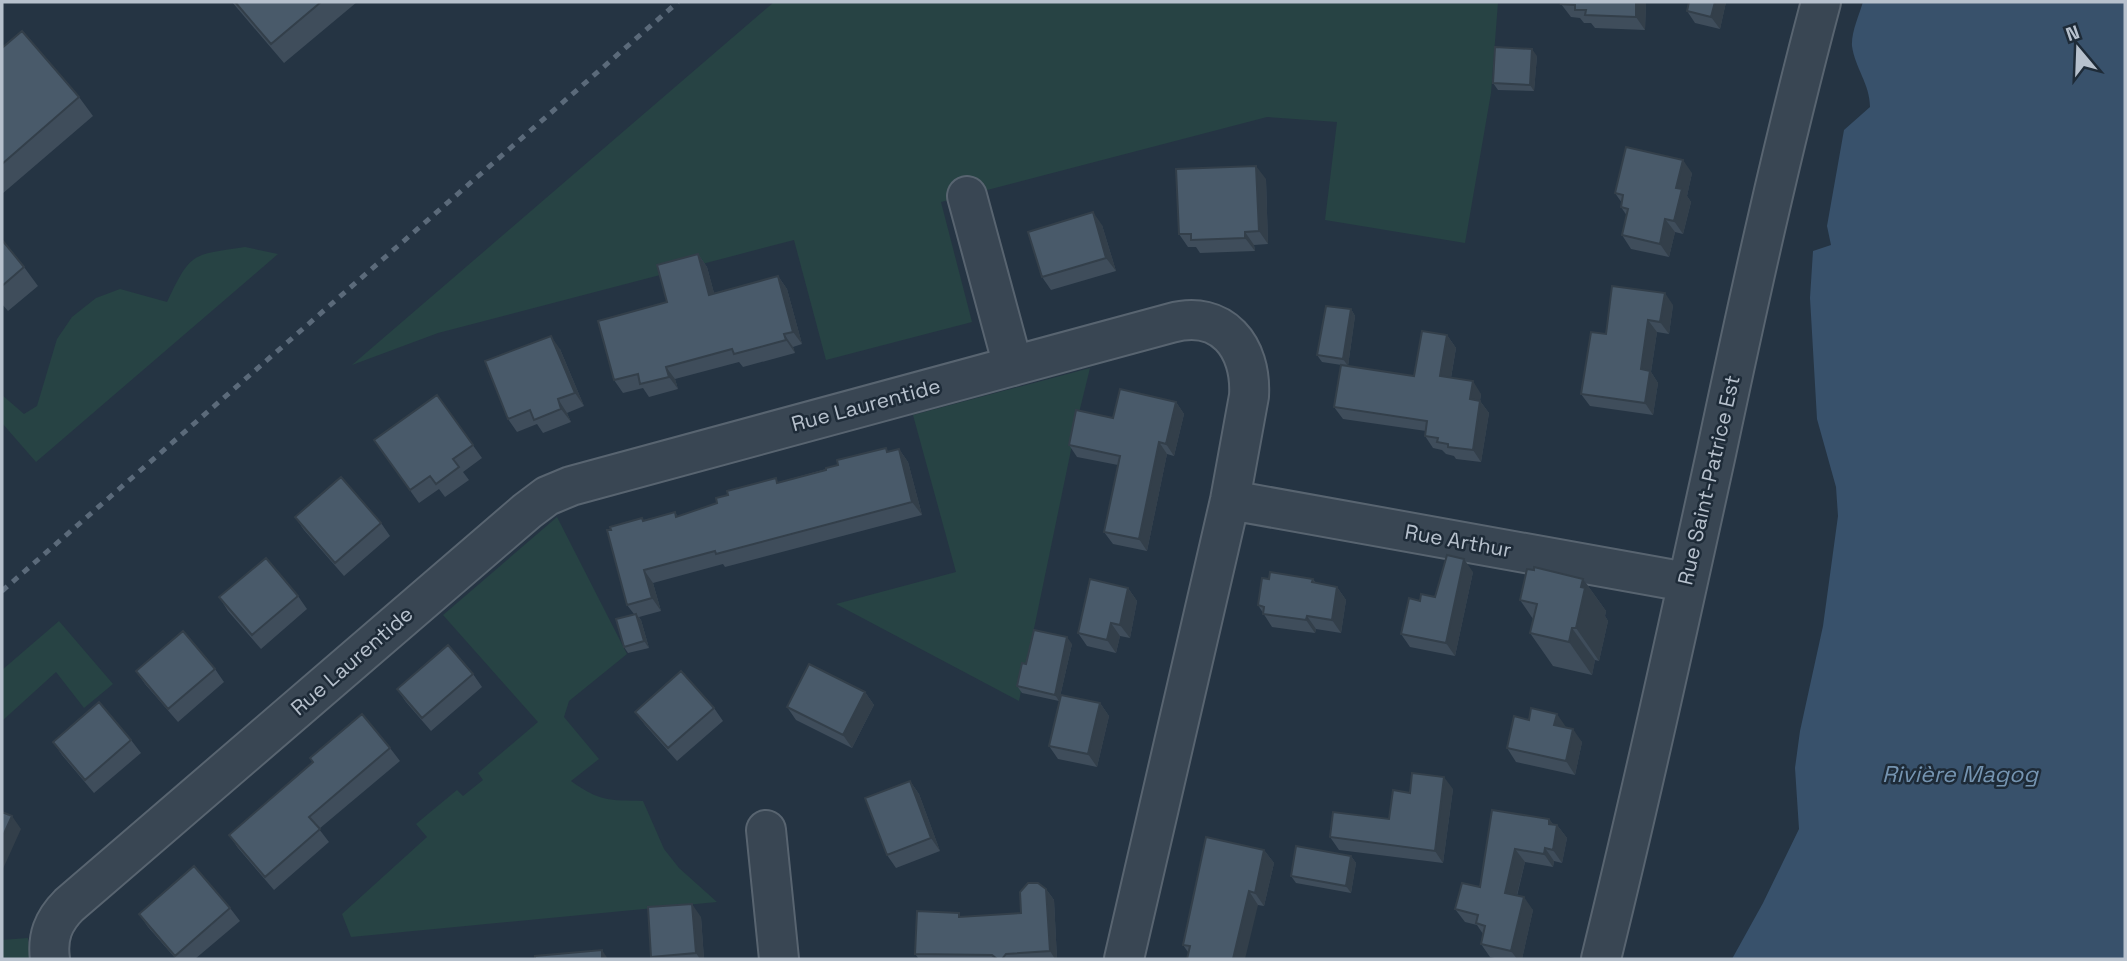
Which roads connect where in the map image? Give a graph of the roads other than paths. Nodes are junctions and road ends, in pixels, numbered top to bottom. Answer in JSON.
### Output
{"nodes":[{"id":1,"x":1821,"y":2,"type":"edge"},
{"id":2,"x":967,"y":197,"type":"dead end"},
{"id":3,"x":1013,"y":366,"type":"junction"},
{"id":4,"x":1230,"y":500,"type":"junction"},
{"id":5,"x":1686,"y":582,"type":"junction"},
{"id":6,"x":766,"y":830,"type":"dead end"},
{"id":7,"x":50,"y":959,"type":"edge"},
{"id":8,"x":779,"y":959,"type":"edge"},
{"id":9,"x":1124,"y":959,"type":"edge"},
{"id":10,"x":1601,"y":959,"type":"edge"}],
"edges":[{"from":1,"to":5,"type":"street","name":"Rue Saint-Patrice Est"},
{"from":2,"to":3,"type":"street"},
{"from":3,"to":4,"type":"street","name":"Rue Laurentide"},
{"from":3,"to":7,"type":"street","name":"Rue Laurentide"},
{"from":4,"to":5,"type":"street","name":"Rue Arthur"},
{"from":4,"to":9,"type":"street","name":"Rue Laurentide"},
{"from":5,"to":10,"type":"street","name":"Rue Saint-Patrice Est"},
{"from":6,"to":8,"type":"street"}]}
